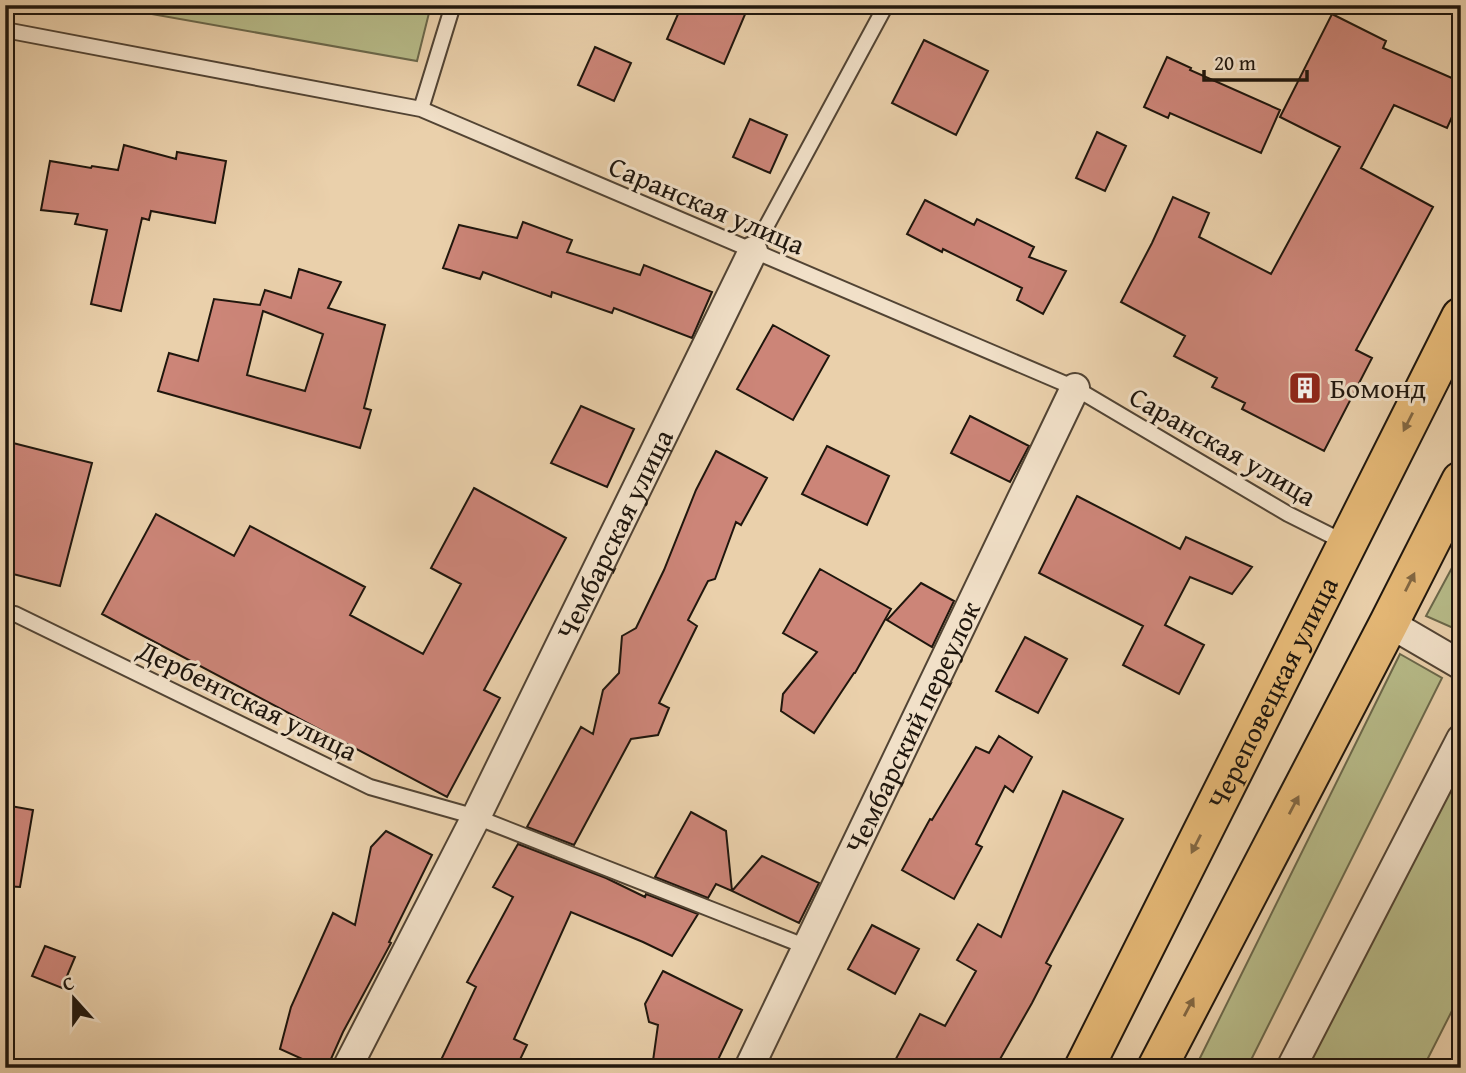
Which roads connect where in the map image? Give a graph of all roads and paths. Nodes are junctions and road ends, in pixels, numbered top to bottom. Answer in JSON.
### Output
{"nodes":[{"id":1,"x":453,"y":5,"type":"edge"},
{"id":2,"x":886,"y":5,"type":"edge"},
{"id":3,"x":5,"y":30,"type":"edge"},
{"id":4,"x":421,"y":109,"type":"junction"},
{"id":5,"x":753,"y":251,"type":"junction"},
{"id":6,"x":1461,"y":317,"type":"edge"},
{"id":7,"x":1076,"y":388,"type":"junction"},
{"id":8,"x":1461,"y":481,"type":"edge"},
{"id":9,"x":1347,"y":544,"type":"junction"},
{"id":10,"x":5,"y":612,"type":"edge"},
{"id":11,"x":1389,"y":623,"type":"junction"},
{"id":12,"x":1461,"y":664,"type":"edge"},
{"id":13,"x":1461,"y":739,"type":"edge"},
{"id":14,"x":476,"y":817,"type":"junction"},
{"id":15,"x":807,"y":947,"type":"junction"},
{"id":16,"x":347,"y":1068,"type":"edge"},
{"id":17,"x":749,"y":1068,"type":"edge"},
{"id":18,"x":1084,"y":1068,"type":"edge"},
{"id":19,"x":1157,"y":1068,"type":"edge"},
{"id":20,"x":1291,"y":1068,"type":"edge"}],
"edges":[{"from":1,"to":4,"type":"lane"},
{"from":2,"to":5,"type":"lane","name":"Чембарская улица"},
{"from":3,"to":4,"type":"lane","name":"Саранская улица"},
{"from":4,"to":5,"type":"lane","name":"Саранская улица"},
{"from":5,"to":7,"type":"lane","name":"Саранская улица"},
{"from":5,"to":14,"type":"street","name":"Чембарская улица"},
{"from":6,"to":9,"type":"highway","name":"Череповецкая улица","one_way":true},
{"from":7,"to":9,"type":"lane","name":"Саранская улица"},
{"from":7,"to":15,"type":"street","name":"Чембарский переулок"},
{"from":11,"to":8,"type":"highway","one_way":true},
{"from":9,"to":18,"type":"highway","name":"Череповецкая улица","one_way":true},
{"from":10,"to":14,"type":"lane","name":"Дербентская улица"},
{"from":11,"to":12,"type":"street"},
{"from":19,"to":11,"type":"highway","one_way":true},
{"from":13,"to":20,"type":"street"},
{"from":14,"to":15,"type":"lane","name":"Дербентская улица"},
{"from":14,"to":16,"type":"street","name":"Чембарская улица"},
{"from":15,"to":17,"type":"street","name":"Чембарский переулок"}]}
